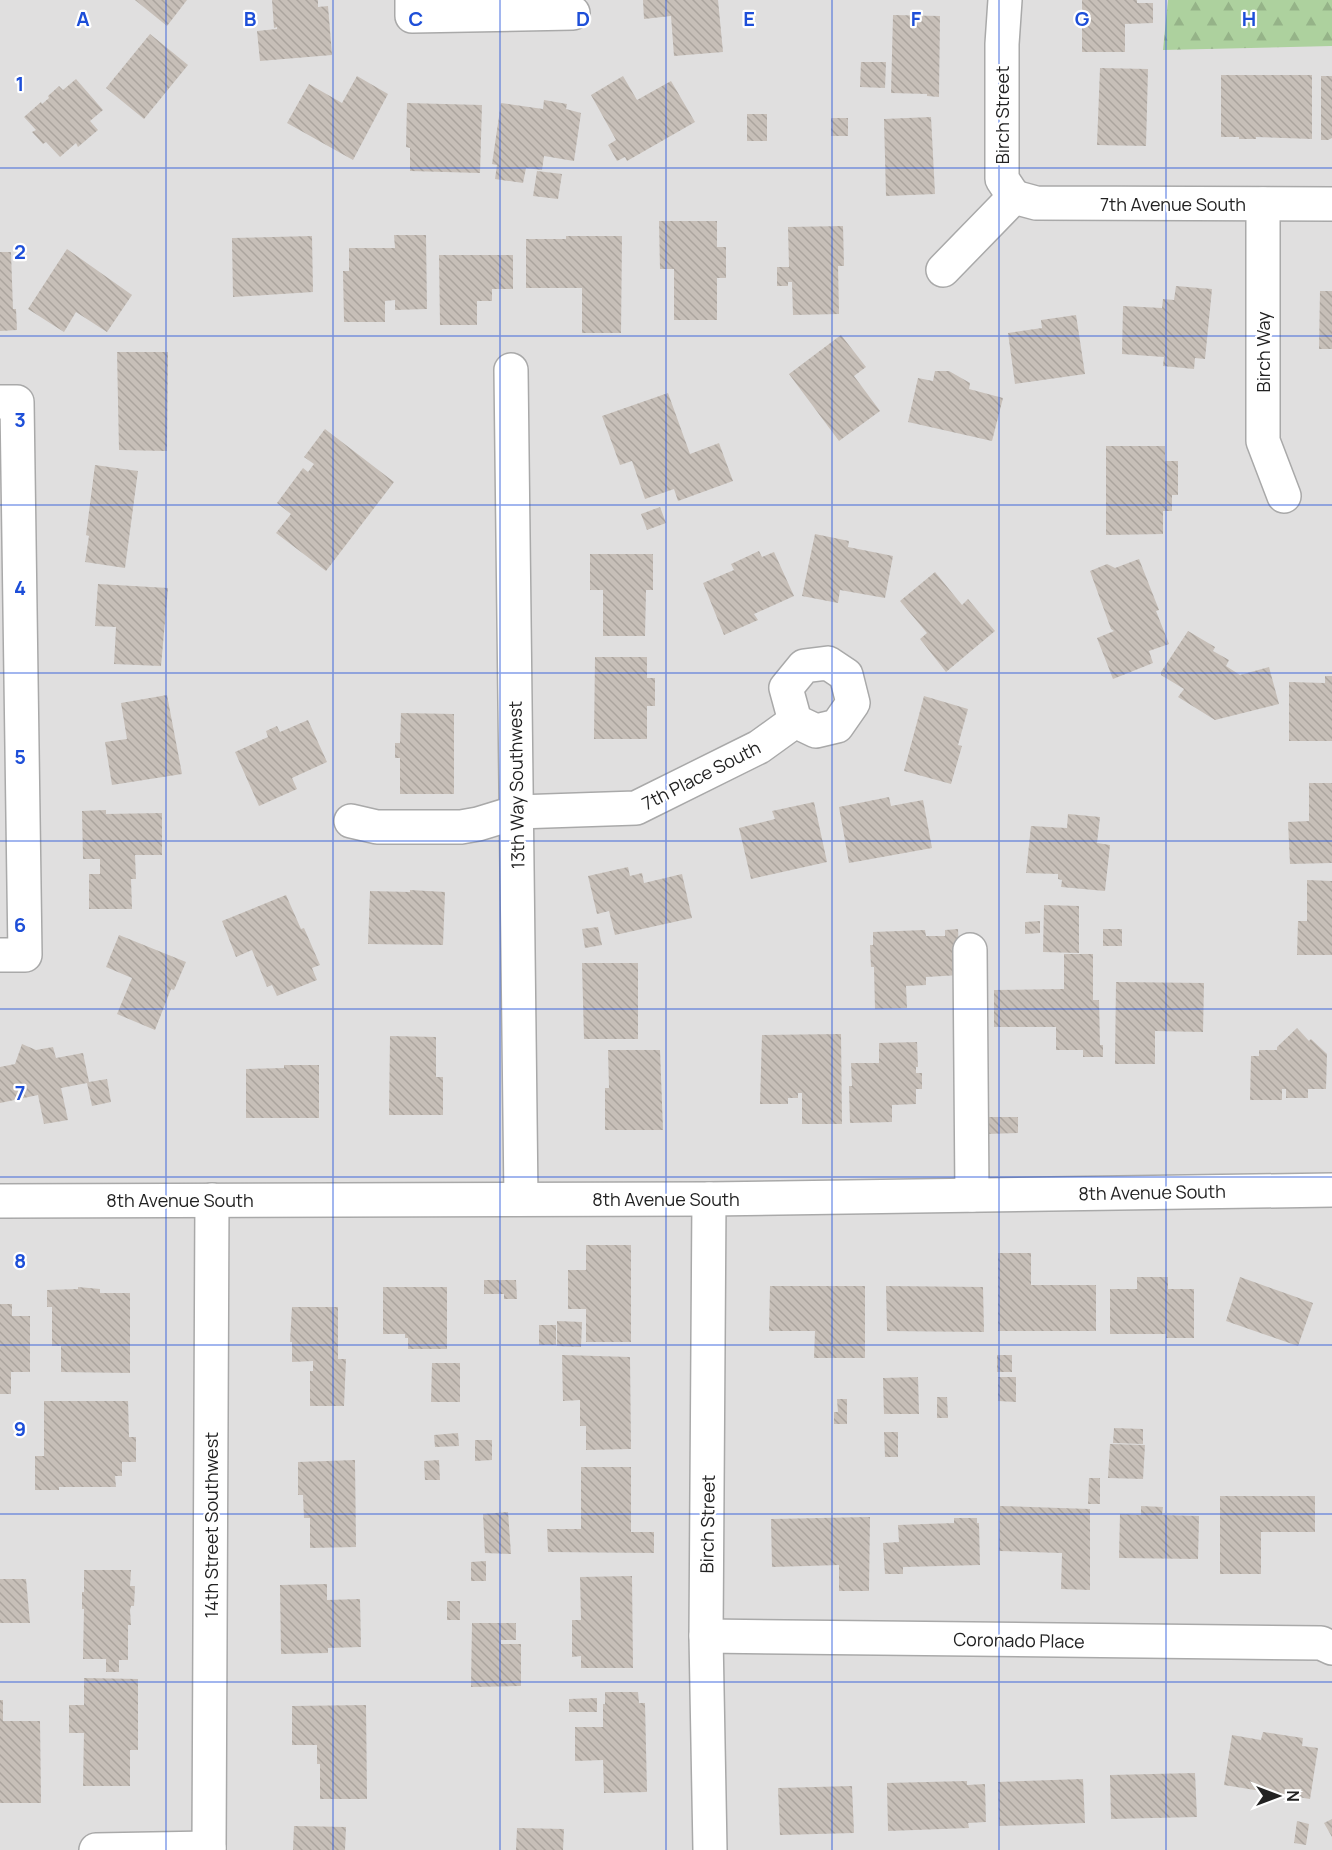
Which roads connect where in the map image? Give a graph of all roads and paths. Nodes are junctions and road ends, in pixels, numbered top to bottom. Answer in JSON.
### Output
{"nodes":[{"id":1,"x":412,"y":0,"type":"edge"},
{"id":2,"x":1005,"y":0,"type":"edge"},
{"id":3,"x":573,"y":13,"type":"dead end"},
{"id":4,"x":1014,"y":197,"type":"junction"},
{"id":5,"x":1263,"y":204,"type":"junction"},
{"id":6,"x":1332,"y":204,"type":"edge"},
{"id":7,"x":943,"y":270,"type":"dead end"},
{"id":8,"x":511,"y":370,"type":"dead end"},
{"id":9,"x":0,"y":402,"type":"edge"},
{"id":10,"x":1284,"y":496,"type":"dead end"},
{"id":11,"x":795,"y":721,"type":"dead end"},
{"id":12,"x":517,"y":812,"type":"junction"},
{"id":13,"x":351,"y":821,"type":"dead end"},
{"id":14,"x":970,"y":950,"type":"dead end"},
{"id":15,"x":13,"y":955,"type":"edge"},
{"id":16,"x":1332,"y":1190,"type":"edge"},
{"id":17,"x":972,"y":1195,"type":"junction"},
{"id":18,"x":521,"y":1199,"type":"junction"},
{"id":19,"x":710,"y":1199,"type":"junction"},
{"id":20,"x":0,"y":1200,"type":"edge"},
{"id":21,"x":212,"y":1200,"type":"junction"},
{"id":22,"x":706,"y":1636,"type":"junction"},
{"id":23,"x":1332,"y":1648,"type":"edge"},
{"id":24,"x":209,"y":1849,"type":"edge"},
{"id":25,"x":96,"y":1850,"type":"edge"},
{"id":26,"x":710,"y":1850,"type":"edge"}],
"edges":[{"from":1,"to":3,"type":"street"},
{"from":2,"to":4,"type":"street","name":"Birch Street"},
{"from":4,"to":5,"type":"street","name":"7th Avenue South"},
{"from":4,"to":7,"type":"street"},
{"from":5,"to":6,"type":"street","name":"7th Avenue South"},
{"from":5,"to":10,"type":"street","name":"Birch Way"},
{"from":8,"to":12,"type":"street","name":"13th Way Southwest"},
{"from":9,"to":15,"type":"street"},
{"from":11,"to":12,"type":"street","name":"7th Place South"},
{"from":12,"to":13,"type":"street","name":"7th Place South"},
{"from":12,"to":18,"type":"street","name":"13th Way Southwest"},
{"from":14,"to":17,"type":"street"},
{"from":16,"to":17,"type":"street","name":"8th Avenue South"},
{"from":17,"to":19,"type":"street","name":"8th Avenue South"},
{"from":18,"to":19,"type":"street","name":"8th Avenue South"},
{"from":18,"to":21,"type":"street","name":"8th Avenue South"},
{"from":19,"to":22,"type":"street","name":"Birch Street"},
{"from":20,"to":21,"type":"street","name":"8th Avenue South"},
{"from":21,"to":24,"type":"street","name":"14th Street Southwest"},
{"from":22,"to":23,"type":"street","name":"Coronado Place"},
{"from":22,"to":26,"type":"street","name":"Birch Street"},
{"from":24,"to":25,"type":"street"}]}
